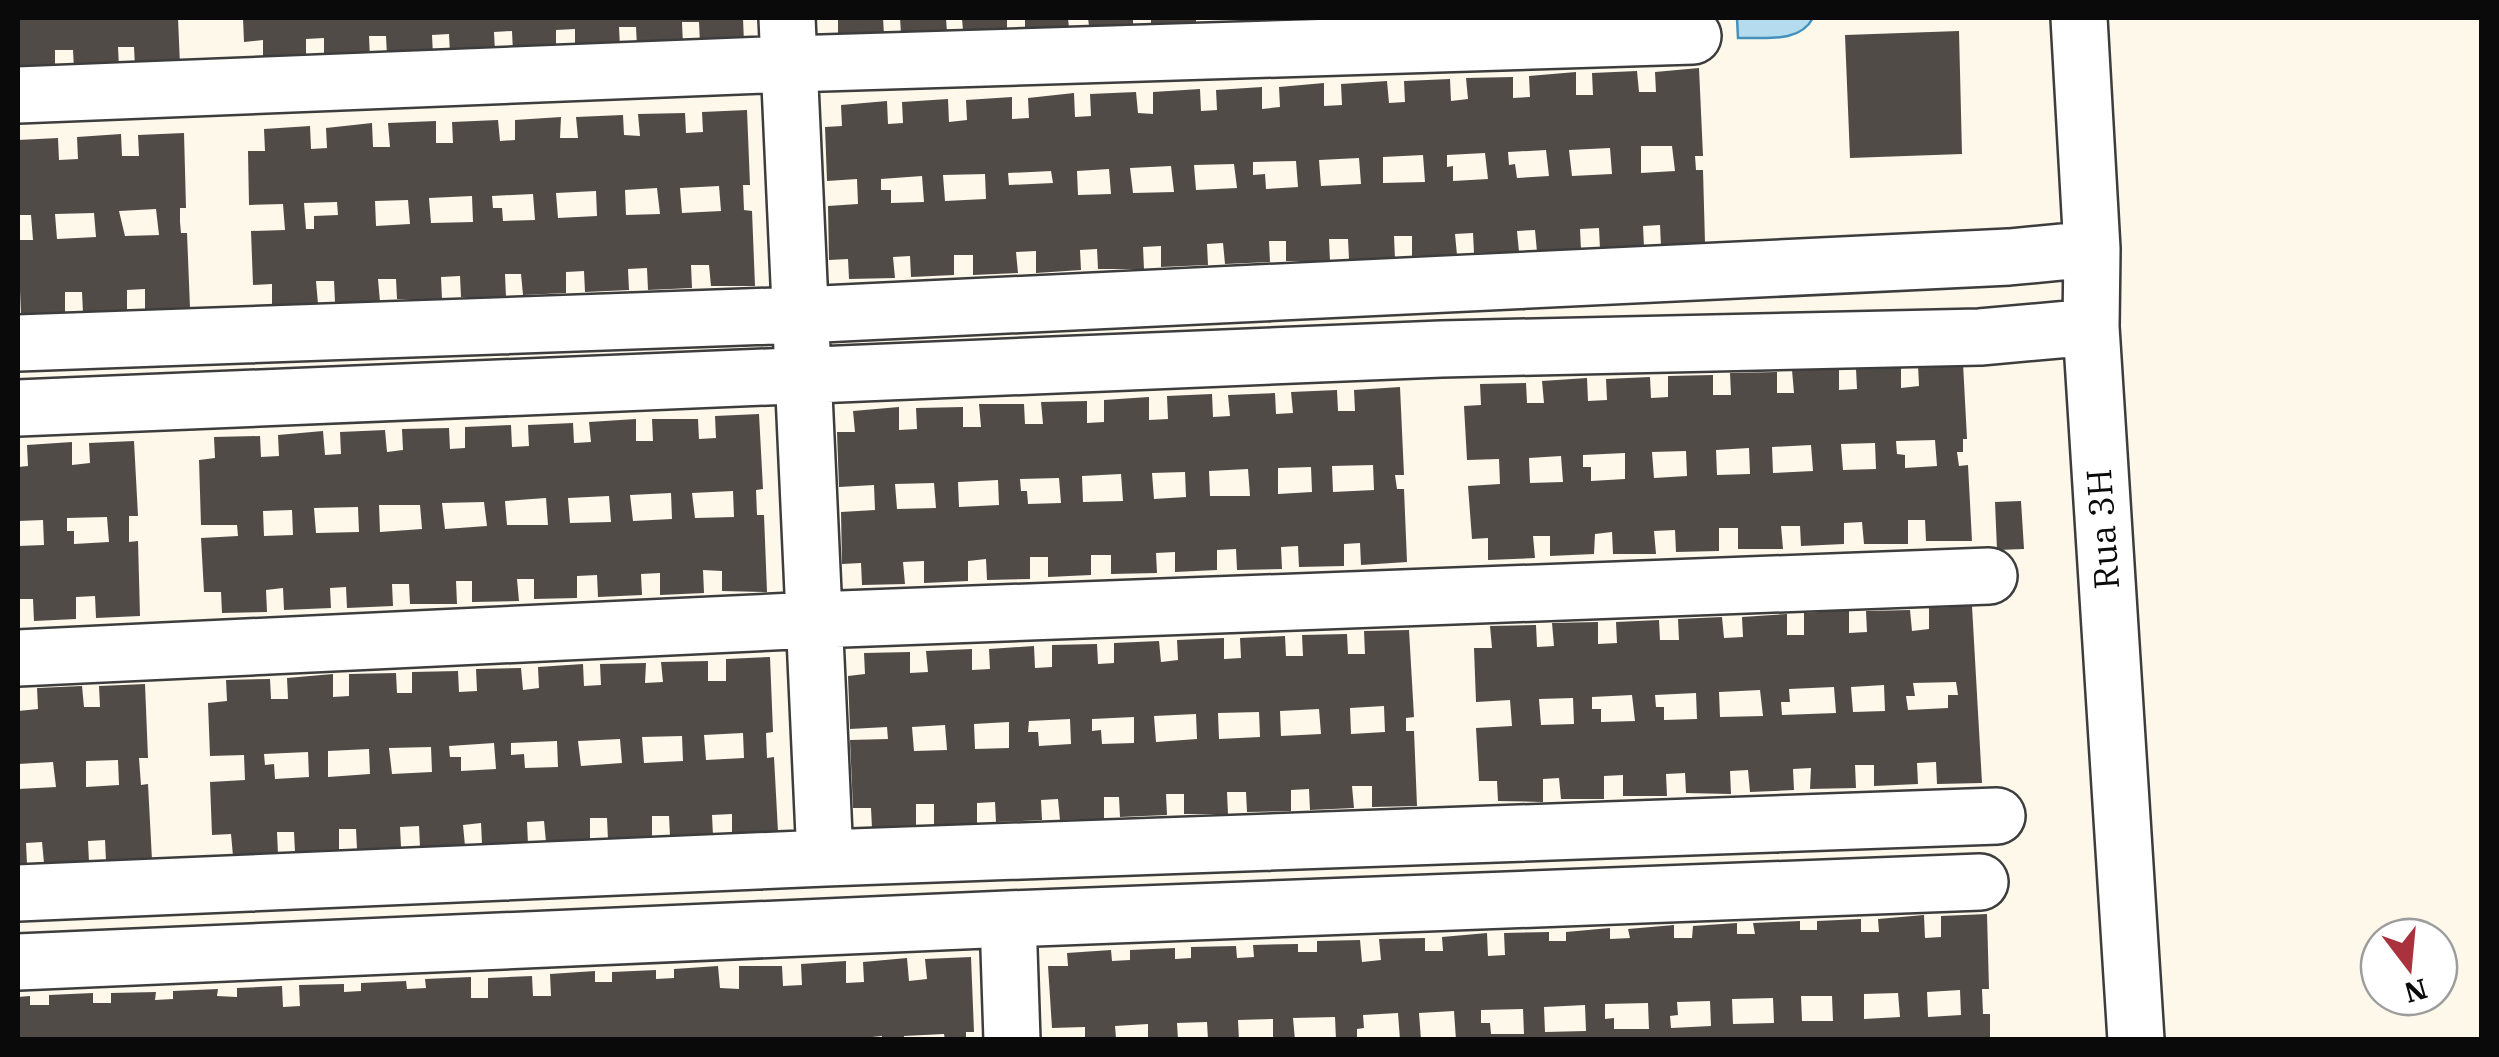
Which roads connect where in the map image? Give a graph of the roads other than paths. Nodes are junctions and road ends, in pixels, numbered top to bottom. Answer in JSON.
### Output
{"nodes":[{"id":1,"x":2079,"y":18,"type":"edge"},
{"id":2,"x":1693,"y":36,"type":"dead end"},
{"id":3,"x":788,"y":41,"type":"edge"},
{"id":4,"x":18,"y":96,"type":"edge"},
{"id":5,"x":2092,"y":249,"type":"junction"},
{"id":6,"x":801,"y":314,"type":"junction"},
{"id":7,"x":2090,"y":327,"type":"junction"},
{"id":8,"x":18,"y":343,"type":"edge"},
{"id":9,"x":804,"y":378,"type":"junction"},
{"id":10,"x":18,"y":408,"type":"edge"},
{"id":11,"x":1989,"y":576,"type":"dead end"},
{"id":12,"x":815,"y":620,"type":"junction"},
{"id":13,"x":18,"y":658,"type":"edge"},
{"id":14,"x":1997,"y":816,"type":"dead end"},
{"id":15,"x":825,"y":858,"type":"junction"},
{"id":16,"x":1980,"y":882,"type":"dead end"},
{"id":17,"x":18,"y":893,"type":"edge"},
{"id":18,"x":1008,"y":919,"type":"junction"},
{"id":19,"x":18,"y":962,"type":"edge"},
{"id":20,"x":1012,"y":1040,"type":"edge"},
{"id":21,"x":2136,"y":1040,"type":"edge"}],
"edges":[{"from":1,"to":5,"type":"street","name":"Rua 3H"},
{"from":2,"to":3,"type":"street"},
{"from":3,"to":4,"type":"street"},
{"from":3,"to":6,"type":"street"},
{"from":5,"to":6,"type":"street"},
{"from":5,"to":7,"type":"street","name":"Rua 3H"},
{"from":6,"to":8,"type":"street"},
{"from":6,"to":9,"type":"street"},
{"from":7,"to":9,"type":"street"},
{"from":7,"to":21,"type":"street","name":"Rua 3H"},
{"from":9,"to":10,"type":"street"},
{"from":9,"to":12,"type":"street"},
{"from":11,"to":12,"type":"street"},
{"from":12,"to":13,"type":"street"},
{"from":12,"to":15,"type":"street"},
{"from":14,"to":15,"type":"street"},
{"from":15,"to":17,"type":"street"},
{"from":16,"to":18,"type":"street"},
{"from":18,"to":19,"type":"street"},
{"from":18,"to":20,"type":"street"}]}
